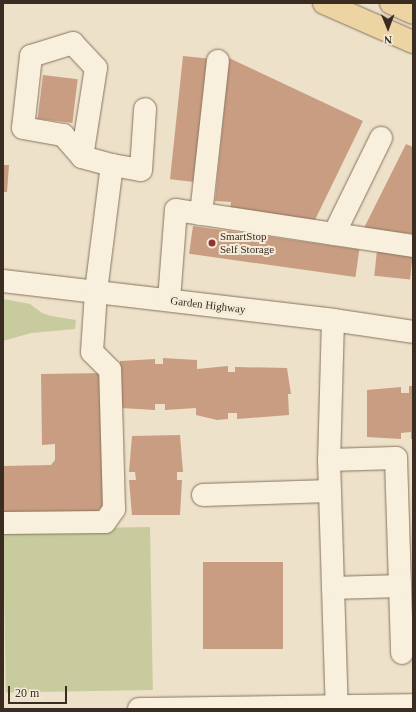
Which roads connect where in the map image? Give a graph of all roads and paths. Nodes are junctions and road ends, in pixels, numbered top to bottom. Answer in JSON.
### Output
{"nodes":[{"id":1,"x":324,"y":3,"type":"edge"},
{"id":2,"x":391,"y":3,"type":"edge"},
{"id":3,"x":413,"y":14,"type":"edge"},
{"id":4,"x":413,"y":42,"type":"edge"},
{"id":5,"x":218,"y":61,"type":"dead end"},
{"id":6,"x":145,"y":109,"type":"dead end"},
{"id":7,"x":381,"y":138,"type":"dead end"},
{"id":8,"x":82,"y":157,"type":"junction"},
{"id":9,"x":112,"y":165,"type":"junction"},
{"id":10,"x":202,"y":214,"type":"junction"},
{"id":11,"x":334,"y":234,"type":"junction"},
{"id":12,"x":413,"y":246,"type":"edge"},
{"id":13,"x":3,"y":281,"type":"edge"},
{"id":14,"x":96,"y":291,"type":"junction"},
{"id":15,"x":169,"y":300,"type":"junction"},
{"id":16,"x":333,"y":320,"type":"junction"},
{"id":17,"x":413,"y":332,"type":"edge"},
{"id":18,"x":329,"y":460,"type":"junction"},
{"id":19,"x":330,"y":491,"type":"junction"},
{"id":20,"x":203,"y":494,"type":"dead end"},
{"id":21,"x":3,"y":523,"type":"edge"},
{"id":22,"x":400,"y":586,"type":"junction"},
{"id":23,"x":333,"y":588,"type":"junction"},
{"id":24,"x":402,"y":653,"type":"dead end"},
{"id":25,"x":413,"y":705,"type":"edge"},
{"id":26,"x":337,"y":708,"type":"edge"},
{"id":27,"x":138,"y":709,"type":"edge"}],
"edges":[{"from":1,"to":4,"type":"main road"},
{"from":2,"to":3,"type":"main road"},
{"from":5,"to":10,"type":"street"},
{"from":6,"to":9,"type":"street"},
{"from":7,"to":11,"type":"street"},
{"from":8,"to":8,"type":"street"},
{"from":8,"to":9,"type":"street"},
{"from":9,"to":14,"type":"street"},
{"from":10,"to":11,"type":"street"},
{"from":10,"to":15,"type":"street"},
{"from":11,"to":12,"type":"street"},
{"from":13,"to":14,"type":"street","name":"Garden Highway"},
{"from":14,"to":15,"type":"street","name":"Garden Highway"},
{"from":14,"to":21,"type":"street"},
{"from":15,"to":16,"type":"street","name":"Garden Highway"},
{"from":16,"to":17,"type":"street","name":"Garden Highway"},
{"from":16,"to":18,"type":"street"},
{"from":18,"to":19,"type":"street"},
{"from":18,"to":22,"type":"street"},
{"from":19,"to":20,"type":"street"},
{"from":19,"to":23,"type":"street"},
{"from":22,"to":23,"type":"street"},
{"from":22,"to":24,"type":"street"},
{"from":23,"to":26,"type":"street"},
{"from":25,"to":26,"type":"street"},
{"from":26,"to":27,"type":"street"}]}
